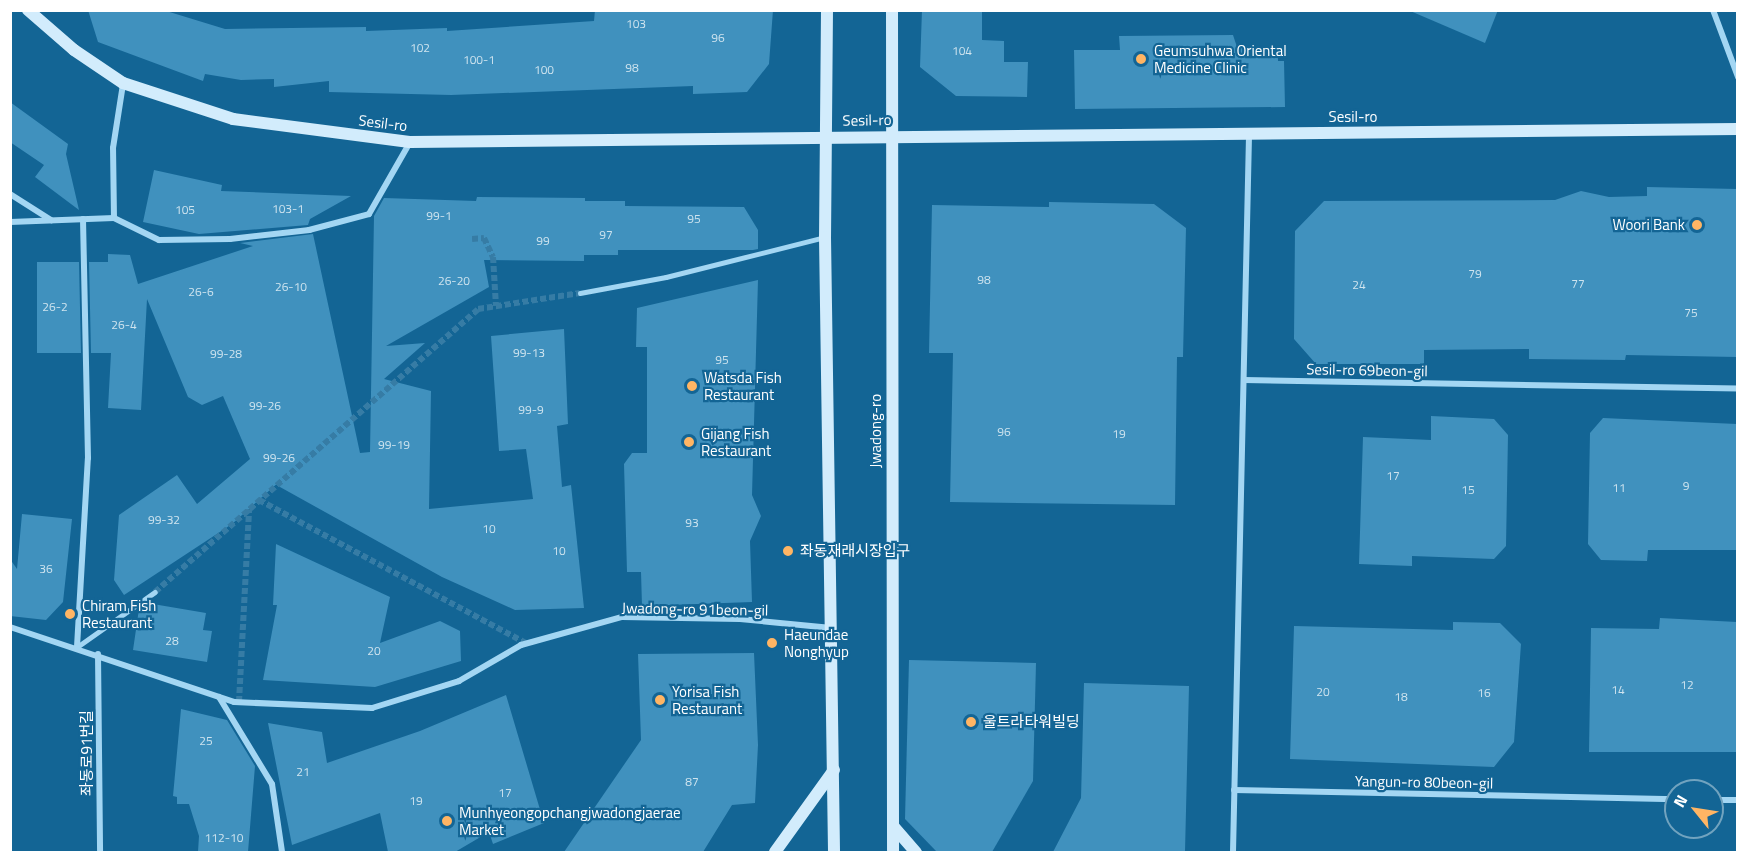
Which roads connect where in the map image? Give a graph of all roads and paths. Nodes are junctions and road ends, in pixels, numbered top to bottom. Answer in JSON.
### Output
{"nodes":[{"id":1,"x":28,"y":10,"type":"edge"},
{"id":2,"x":827,"y":10,"type":"edge"},
{"id":3,"x":892,"y":10,"type":"edge"},
{"id":4,"x":1713,"y":10,"type":"edge"},
{"id":5,"x":1737,"y":77,"type":"edge"},
{"id":6,"x":123,"y":83,"type":"junction"},
{"id":7,"x":1737,"y":129,"type":"edge"},
{"id":8,"x":1249,"y":133,"type":"junction"},
{"id":9,"x":892,"y":135,"type":"junction"},
{"id":10,"x":825,"y":136,"type":"junction"},
{"id":11,"x":410,"y":142,"type":"junction"},
{"id":12,"x":10,"y":194,"type":"edge"},
{"id":13,"x":114,"y":218,"type":"junction"},
{"id":14,"x":83,"y":219,"type":"junction"},
{"id":15,"x":52,"y":221,"type":"junction"},
{"id":16,"x":10,"y":222,"type":"edge"},
{"id":17,"x":825,"y":237,"type":"junction"},
{"id":18,"x":580,"y":293,"type":"tunnel mouth"},
{"id":19,"x":1244,"y":380,"type":"junction"},
{"id":20,"x":1737,"y":389,"type":"edge"},
{"id":21,"x":155,"y":592,"type":"tunnel mouth"},
{"id":22,"x":10,"y":627,"type":"edge"},
{"id":23,"x":832,"y":628,"type":"junction"},
{"id":24,"x":76,"y":647,"type":"junction"},
{"id":25,"x":98,"y":654,"type":"junction"},
{"id":26,"x":219,"y":696,"type":"junction"},
{"id":27,"x":834,"y":770,"type":"junction"},
{"id":28,"x":1234,"y":790,"type":"junction"},
{"id":29,"x":1664,"y":799,"type":"edge"},
{"id":30,"x":893,"y":826,"type":"junction"},
{"id":31,"x":100,"y":852,"type":"edge"},
{"id":32,"x":282,"y":852,"type":"edge"},
{"id":33,"x":775,"y":852,"type":"edge"},
{"id":34,"x":834,"y":852,"type":"edge"},
{"id":35,"x":893,"y":852,"type":"edge"},
{"id":36,"x":916,"y":852,"type":"edge"},
{"id":37,"x":1233,"y":852,"type":"edge"}],
"edges":[{"from":1,"to":6,"type":"main road","name":"Sesil-ro"},
{"from":2,"to":10,"type":"main road"},
{"from":3,"to":9,"type":"main road","name":"Jwadong-ro"},
{"from":4,"to":5,"type":"street"},
{"from":6,"to":11,"type":"main road","name":"Sesil-ro"},
{"from":6,"to":13,"type":"street"},
{"from":7,"to":8,"type":"main road","name":"Sesil-ro"},
{"from":8,"to":9,"type":"main road","name":"Sesil-ro"},
{"from":8,"to":19,"type":"street"},
{"from":9,"to":10,"type":"main road","name":"Sesil-ro"},
{"from":9,"to":30,"type":"main road","name":"Jwadong-ro"},
{"from":10,"to":11,"type":"main road","name":"Sesil-ro"},
{"from":10,"to":17,"type":"main road"},
{"from":11,"to":13,"type":"street"},
{"from":12,"to":15,"type":"street"},
{"from":13,"to":14,"type":"street"},
{"from":14,"to":15,"type":"street"},
{"from":14,"to":24,"type":"street"},
{"from":15,"to":16,"type":"street"},
{"from":17,"to":18,"type":"lane"},
{"from":17,"to":23,"type":"main road"},
{"from":19,"to":20,"type":"street","name":"Sesil-ro 69beon-gil"},
{"from":19,"to":28,"type":"street"},
{"from":21,"to":24,"type":"lane"},
{"from":22,"to":24,"type":"street","name":"Jwadong-ro 91beon-gil"},
{"from":23,"to":26,"type":"street","name":"Jwadong-ro 91beon-gil"},
{"from":23,"to":27,"type":"main road"},
{"from":24,"to":25,"type":"street","name":"Jwadong-ro 91beon-gil"},
{"from":25,"to":26,"type":"street","name":"Jwadong-ro 91beon-gil"},
{"from":25,"to":31,"type":"street","name":"좌동로91번길"},
{"from":26,"to":32,"type":"street"},
{"from":27,"to":33,"type":"main road"},
{"from":27,"to":34,"type":"main road"},
{"from":28,"to":29,"type":"street","name":"Yangun-ro 80beon-gil"},
{"from":28,"to":37,"type":"street"},
{"from":30,"to":35,"type":"main road","name":"Jwadong-ro"},
{"from":30,"to":36,"type":"main road"}]}
